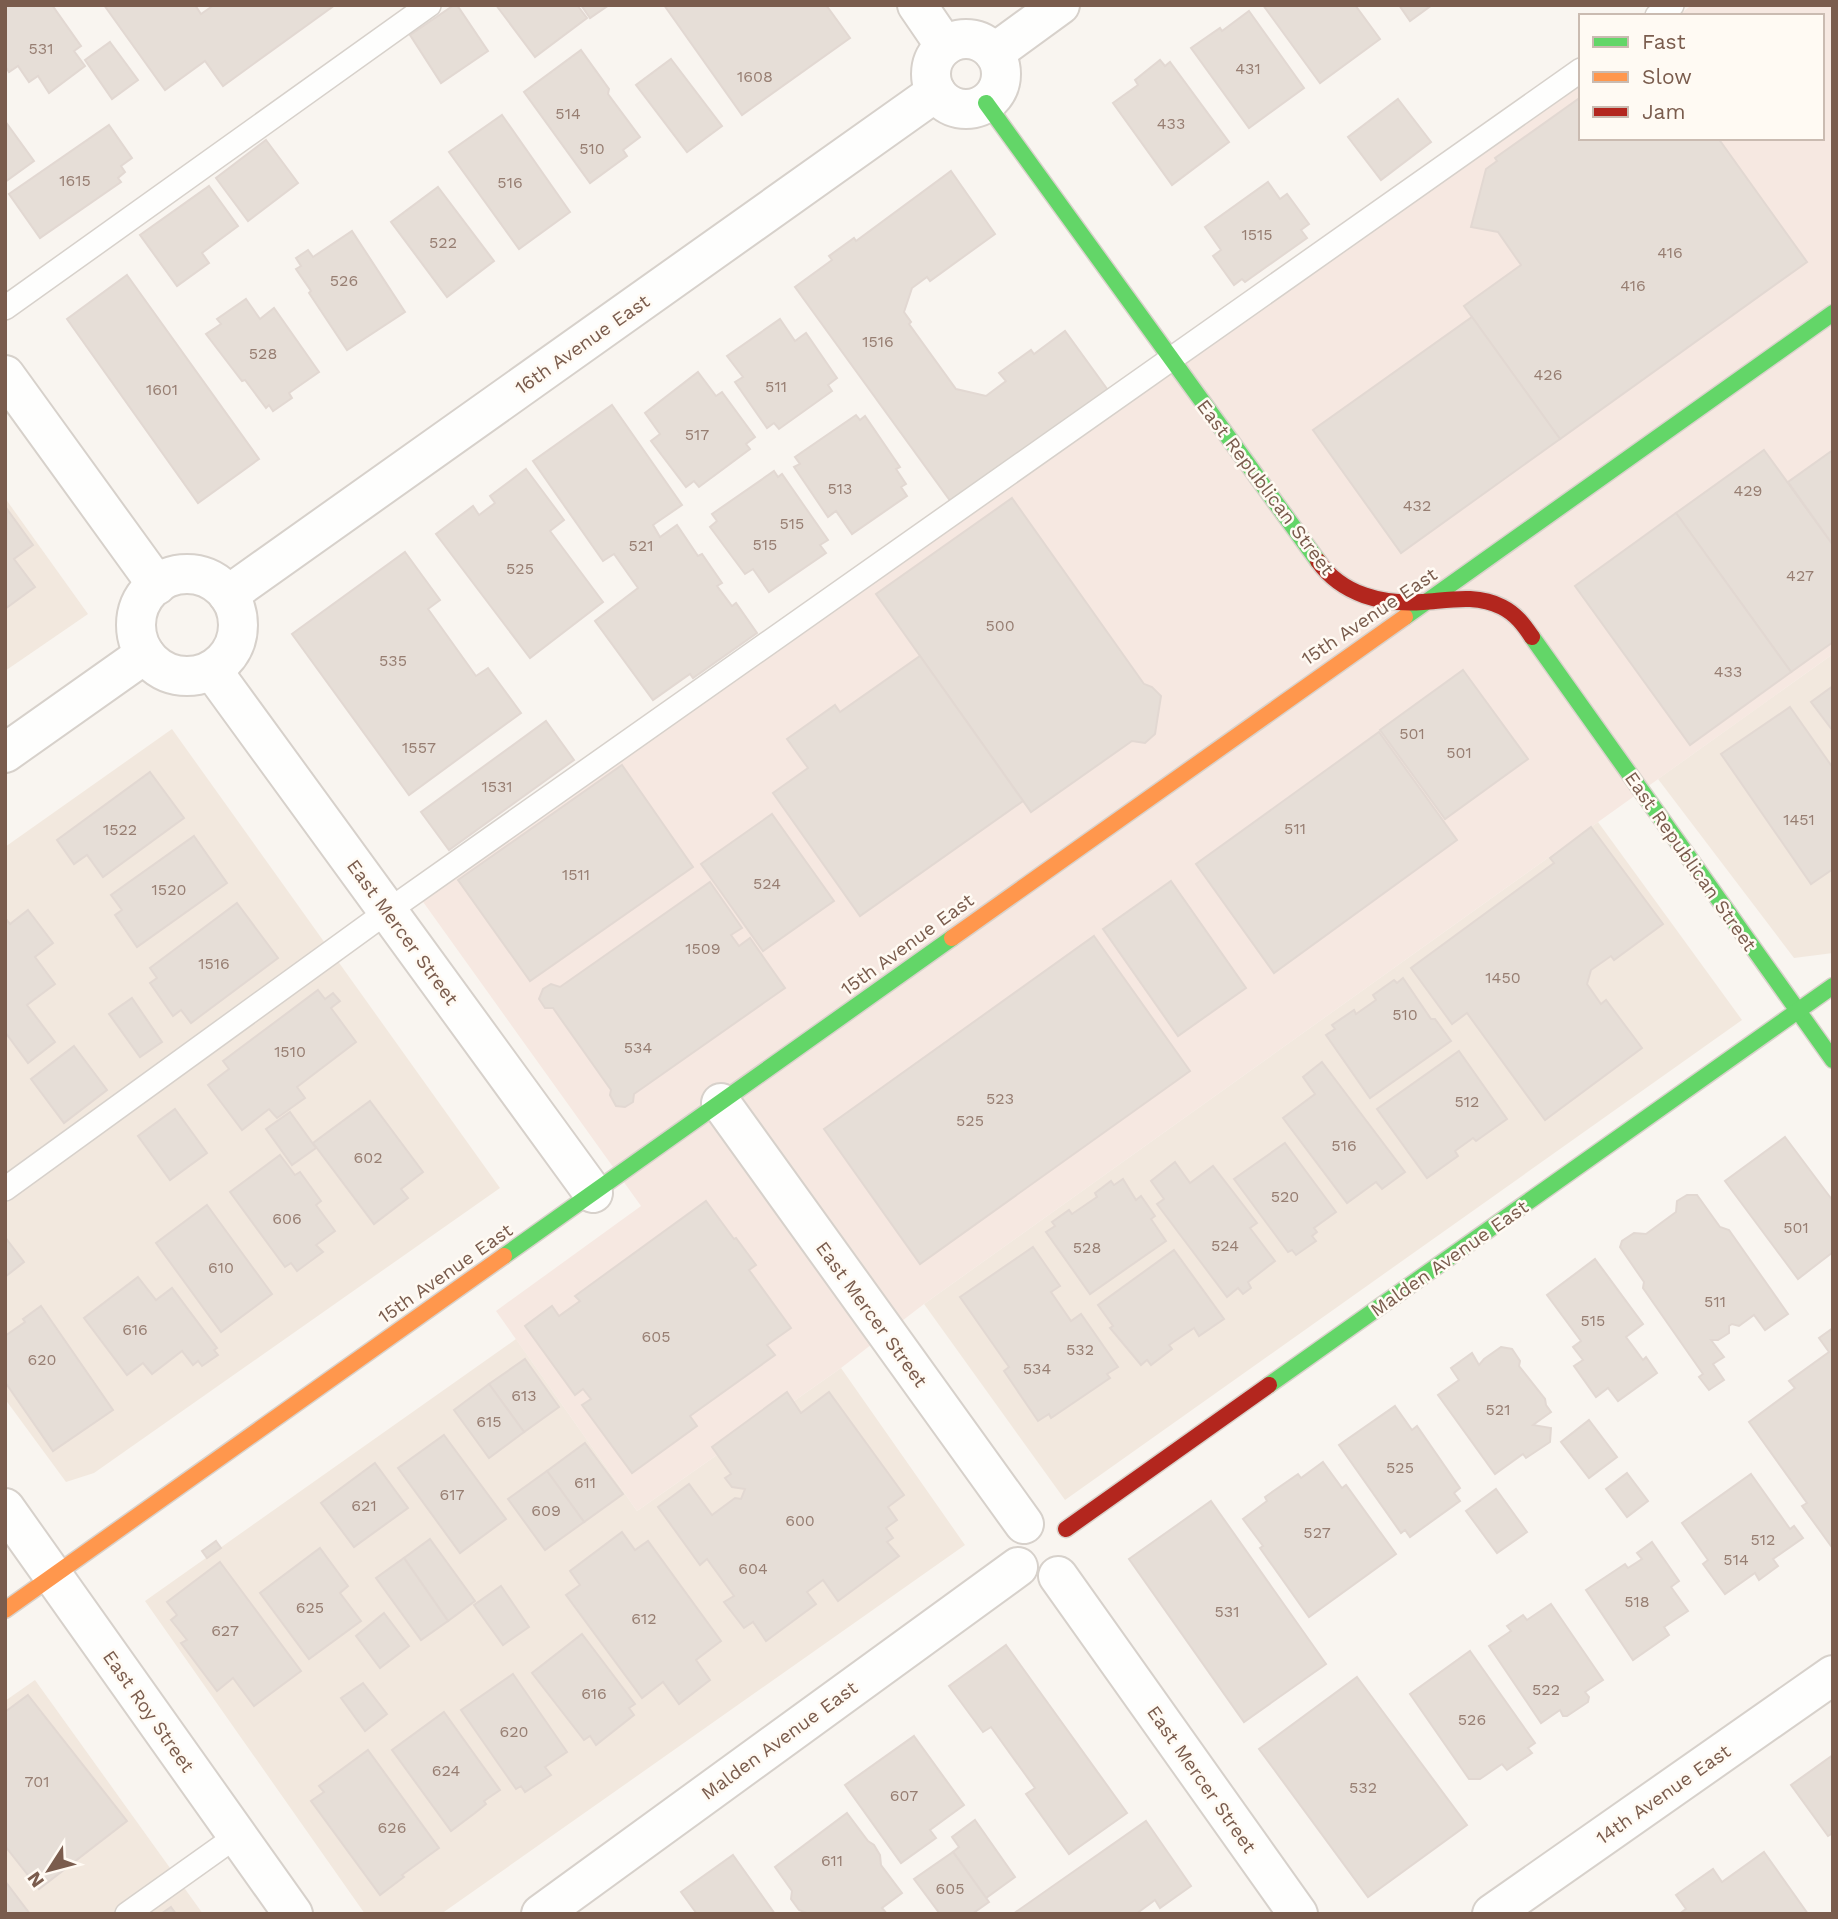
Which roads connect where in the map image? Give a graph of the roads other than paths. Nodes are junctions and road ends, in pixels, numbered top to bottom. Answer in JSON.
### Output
{"nodes":[{"id":1,"x":429,"y":5,"type":"edge"},
{"id":2,"x":916,"y":5,"type":"edge"},
{"id":3,"x":1060,"y":5,"type":"edge"},
{"id":4,"x":945,"y":46,"type":"junction"},
{"id":5,"x":994,"y":53,"type":"junction"},
{"id":6,"x":1579,"y":71,"type":"edge"},
{"id":7,"x":936,"y":92,"type":"junction"},
{"id":8,"x":986,"y":103,"type":"junction"},
{"id":9,"x":5,"y":308,"type":"edge"},
{"id":10,"x":1833,"y":313,"type":"edge"},
{"id":11,"x":1171,"y":360,"type":"junction"},
{"id":12,"x":5,"y":375,"type":"edge"},
{"id":13,"x":157,"y":585,"type":"junction"},
{"id":14,"x":228,"y":595,"type":"junction"},
{"id":15,"x":1427,"y":603,"type":"junction"},
{"id":16,"x":145,"y":654,"type":"junction"},
{"id":17,"x":212,"y":670,"type":"junction"},
{"id":18,"x":5,"y":753,"type":"edge"},
{"id":19,"x":388,"y":911,"type":"junction"},
{"id":20,"x":1833,"y":986,"type":"edge"},
{"id":21,"x":1797,"y":1012,"type":"junction"},
{"id":22,"x":1833,"y":1060,"type":"edge"},
{"id":23,"x":722,"y":1103,"type":"junction"},
{"id":24,"x":5,"y":1189,"type":"edge"},
{"id":25,"x":593,"y":1194,"type":"junction"},
{"id":26,"x":5,"y":1508,"type":"edge"},
{"id":27,"x":1024,"y":1524,"type":"junction"},
{"id":28,"x":1066,"y":1529,"type":"junction"},
{"id":29,"x":1018,"y":1567,"type":"junction"},
{"id":30,"x":54,"y":1576,"type":"junction"},
{"id":31,"x":1058,"y":1576,"type":"junction"},
{"id":32,"x":5,"y":1610,"type":"edge"},
{"id":33,"x":1833,"y":1675,"type":"edge"},
{"id":34,"x":238,"y":1835,"type":"junction"},
{"id":35,"x":127,"y":1914,"type":"edge"},
{"id":36,"x":293,"y":1914,"type":"edge"},
{"id":37,"x":541,"y":1914,"type":"edge"},
{"id":38,"x":1298,"y":1914,"type":"edge"},
{"id":39,"x":1492,"y":1914,"type":"edge"}],
"edges":[{"from":1,"to":9,"type":"lane"},
{"from":2,"to":4,"type":"street"},
{"from":3,"to":5,"type":"street"},
{"from":4,"to":5,"type":"street"},
{"from":4,"to":7,"type":"street"},
{"from":5,"to":8,"type":"street"},
{"from":6,"to":11,"type":"lane"},
{"from":7,"to":8,"type":"street"},
{"from":7,"to":14,"type":"street","name":"16th Avenue East"},
{"from":8,"to":11,"type":"street","name":"East Republican Street"},
{"from":10,"to":15,"type":"street","name":"15th Avenue East"},
{"from":11,"to":15,"type":"street","name":"East Republican Street"},
{"from":11,"to":19,"type":"lane"},
{"from":12,"to":13,"type":"street"},
{"from":13,"to":14,"type":"street"},
{"from":13,"to":16,"type":"street"},
{"from":14,"to":17,"type":"street"},
{"from":15,"to":21,"type":"street","name":"East Republican Street"},
{"from":15,"to":23,"type":"street","name":"15th Avenue East"},
{"from":16,"to":17,"type":"street"},
{"from":16,"to":18,"type":"street"},
{"from":17,"to":19,"type":"street","name":"East Mercer Street"},
{"from":19,"to":24,"type":"lane"},
{"from":19,"to":25,"type":"street","name":"East Mercer Street"},
{"from":20,"to":21,"type":"street","name":"Malden Avenue East"},
{"from":21,"to":22,"type":"street","name":"East Republican Street"},
{"from":21,"to":28,"type":"street","name":"Malden Avenue East"},
{"from":23,"to":25,"type":"street","name":"15th Avenue East"},
{"from":23,"to":27,"type":"street","name":"East Mercer Street"},
{"from":25,"to":30,"type":"street","name":"15th Avenue East"},
{"from":26,"to":30,"type":"street","name":"East Roy Street"},
{"from":27,"to":28,"type":"street"},
{"from":27,"to":29,"type":"street"},
{"from":28,"to":31,"type":"street"},
{"from":29,"to":31,"type":"street"},
{"from":29,"to":37,"type":"street","name":"Malden Avenue East"},
{"from":30,"to":32,"type":"street","name":"15th Avenue East"},
{"from":30,"to":34,"type":"street","name":"East Roy Street"},
{"from":31,"to":38,"type":"street","name":"East Mercer Street"},
{"from":33,"to":39,"type":"street","name":"14th Avenue East"},
{"from":34,"to":35,"type":"lane"},
{"from":34,"to":36,"type":"street","name":"East Roy Street"}]}
